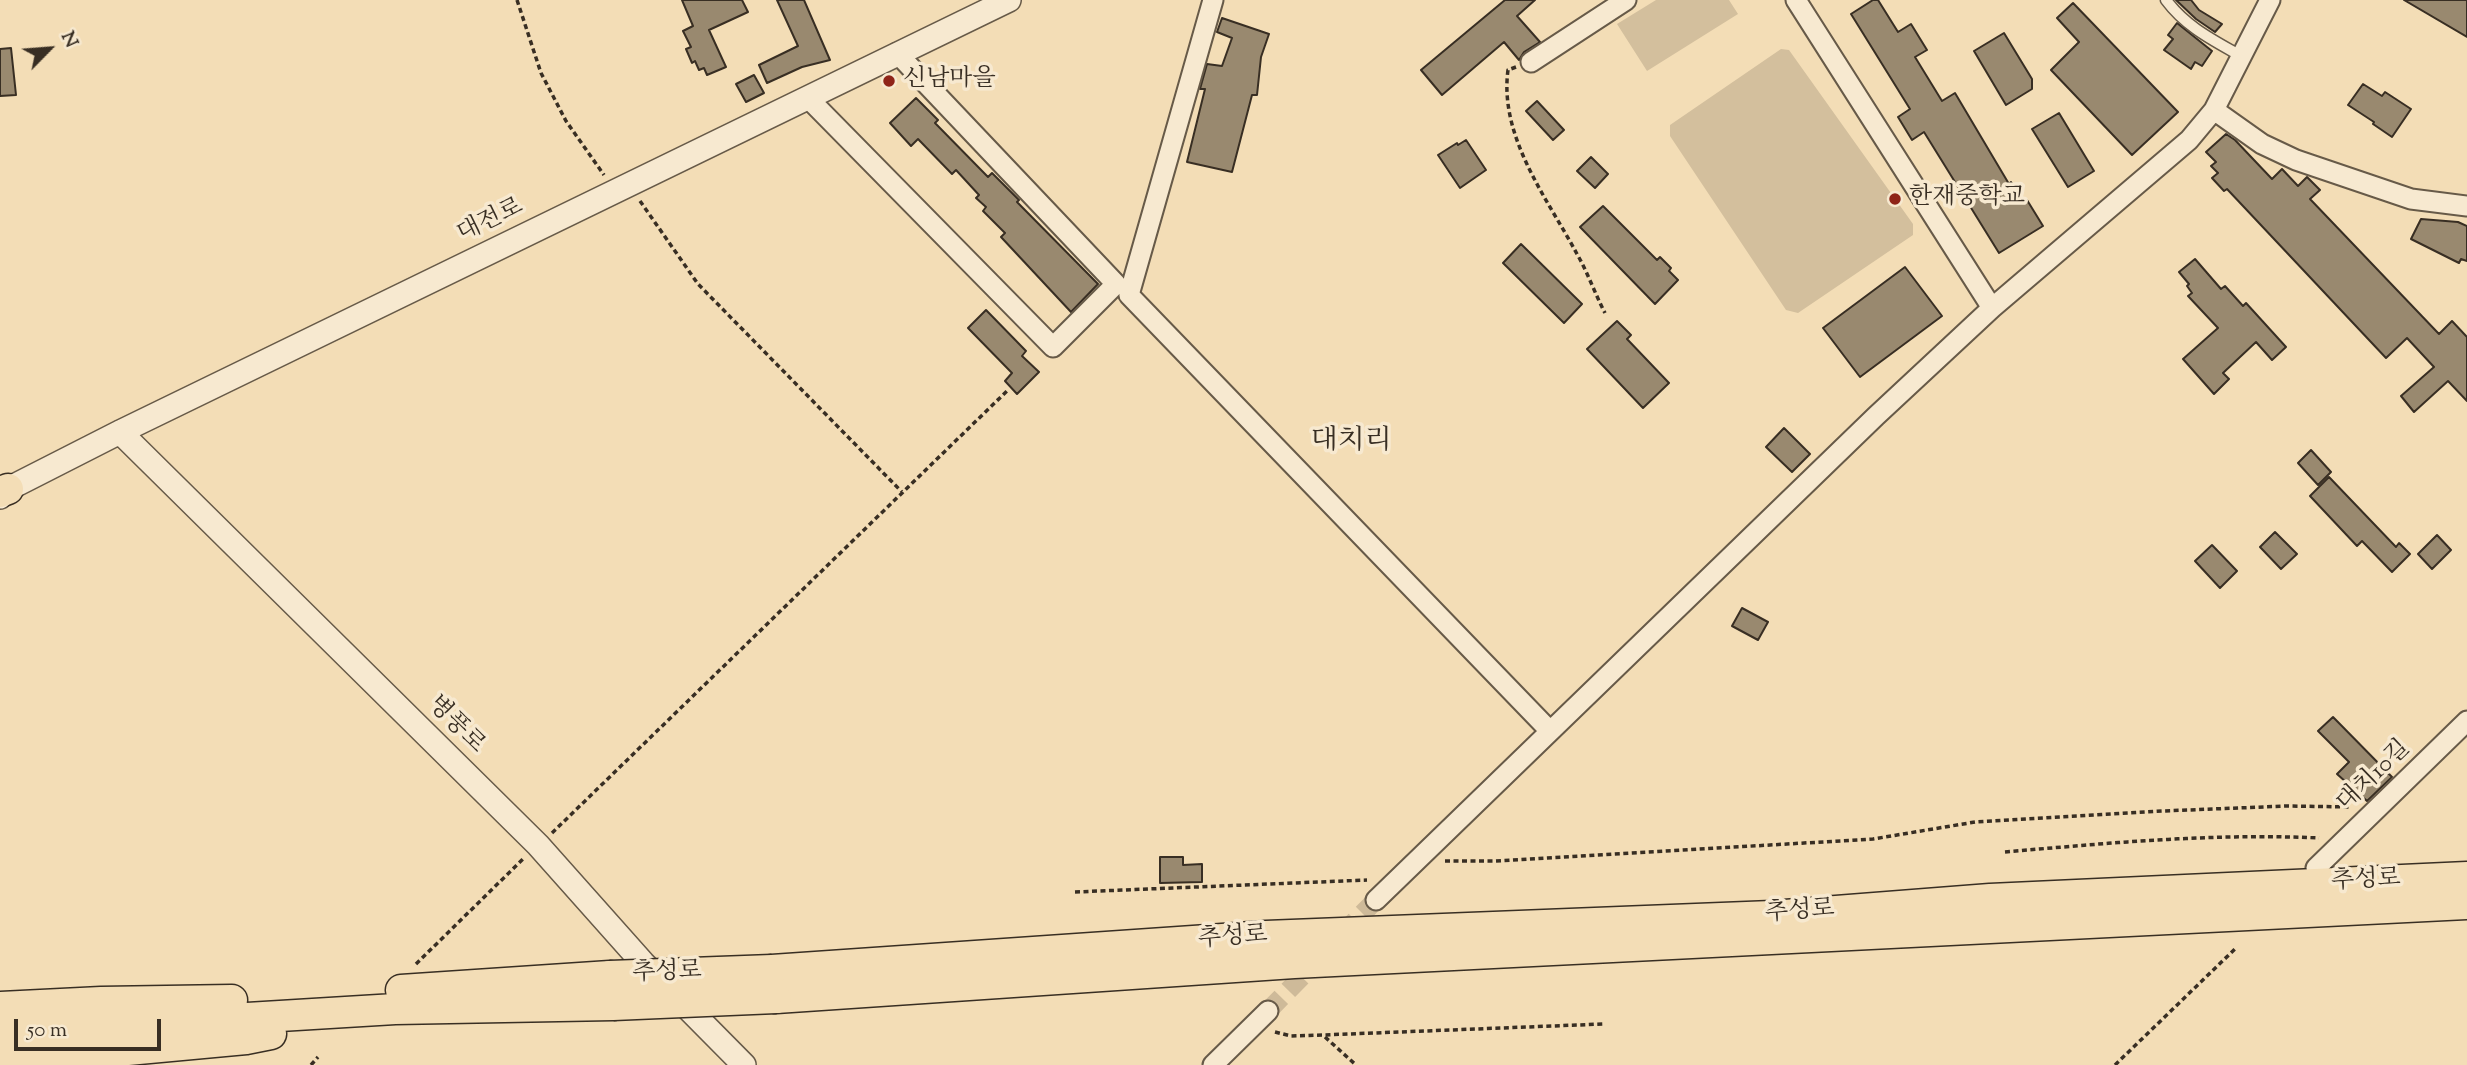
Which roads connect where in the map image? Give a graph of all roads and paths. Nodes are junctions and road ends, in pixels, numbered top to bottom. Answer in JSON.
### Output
{"nodes":[{"id":1,"x":517,"y":0,"type":"edge"},
{"id":2,"x":1009,"y":0,"type":"edge"},
{"id":3,"x":1213,"y":0,"type":"edge"},
{"id":4,"x":1626,"y":0,"type":"edge"},
{"id":5,"x":1796,"y":0,"type":"edge"},
{"id":6,"x":2166,"y":0,"type":"edge"},
{"id":7,"x":2270,"y":0,"type":"edge"},
{"id":8,"x":897,"y":53,"type":"junction"},
{"id":9,"x":2241,"y":55,"type":"junction"},
{"id":10,"x":1531,"y":62,"type":"joint"},
{"id":11,"x":808,"y":98,"type":"junction"},
{"id":12,"x":2214,"y":110,"type":"junction"},
{"id":13,"x":622,"y":188,"type":"junction"},
{"id":14,"x":2467,"y":205,"type":"edge"},
{"id":15,"x":1123,"y":290,"type":"junction"},
{"id":16,"x":1992,"y":308,"type":"junction"},
{"id":17,"x":1605,"y":313,"type":"dead end"},
{"id":18,"x":1008,"y":390,"type":"dead end"},
{"id":19,"x":120,"y":432,"type":"junction"},
{"id":20,"x":902,"y":492,"type":"junction"},
{"id":21,"x":3,"y":493,"type":"edge"},
{"id":22,"x":2467,"y":721,"type":"edge"},
{"id":23,"x":1550,"y":731,"type":"junction"},
{"id":24,"x":2378,"y":808,"type":"junction"},
{"id":25,"x":2346,"y":839,"type":"junction"},
{"id":26,"x":538,"y":845,"type":"junction"},
{"id":27,"x":1426,"y":851,"type":"junction"},
{"id":28,"x":2004,"y":852,"type":"dead end"},
{"id":29,"x":2316,"y":868,"type":"dead end"},
{"id":30,"x":2467,"y":877,"type":"edge"},
{"id":31,"x":1397,"y":879,"type":"junction"},
{"id":32,"x":1075,"y":892,"type":"dead end"},
{"id":33,"x":1376,"y":900,"type":"tunnel mouth"},
{"id":34,"x":2467,"y":904,"type":"edge"},
{"id":35,"x":2236,"y":947,"type":"dead end"},
{"id":36,"x":410,"y":970,"type":"dead end"},
{"id":37,"x":774,"y":984,"type":"junction"},
{"id":38,"x":612,"y":991,"type":"junction"},
{"id":39,"x":0,"y":992,"type":"edge"},
{"id":40,"x":249,"y":1000,"type":"junction"},
{"id":41,"x":0,"y":1007,"type":"edge"},
{"id":42,"x":395,"y":1009,"type":"junction"},
{"id":43,"x":1268,"y":1011,"type":"tunnel mouth"},
{"id":44,"x":1604,"y":1024,"type":"dead end"},
{"id":45,"x":1252,"y":1027,"type":"junction"},
{"id":46,"x":0,"y":1033,"type":"edge"},
{"id":47,"x":1323,"y":1035,"type":"junction"},
{"id":48,"x":318,"y":1057,"type":"dead end"},
{"id":49,"x":0,"y":1062,"type":"edge"},
{"id":50,"x":311,"y":1065,"type":"edge"},
{"id":51,"x":744,"y":1065,"type":"edge"},
{"id":52,"x":1213,"y":1065,"type":"edge"},
{"id":53,"x":1356,"y":1065,"type":"edge"},
{"id":54,"x":2115,"y":1065,"type":"edge"}],
"edges":[{"from":1,"to":13,"type":"path"},
{"from":2,"to":8,"type":"street","name":"대전로"},
{"from":3,"to":15,"type":"street"},
{"from":4,"to":10,"type":"street"},
{"from":5,"to":16,"type":"street"},
{"from":6,"to":9,"type":"lane"},
{"from":7,"to":9,"type":"street"},
{"from":8,"to":11,"type":"street","name":"대전로"},
{"from":8,"to":15,"type":"street"},
{"from":9,"to":12,"type":"street"},
{"from":10,"to":17,"type":"path"},
{"from":11,"to":13,"type":"street","name":"대전로"},
{"from":11,"to":15,"type":"street"},
{"from":12,"to":14,"type":"street"},
{"from":12,"to":16,"type":"street"},
{"from":13,"to":19,"type":"street","name":"대전로"},
{"from":13,"to":20,"type":"path"},
{"from":15,"to":23,"type":"street"},
{"from":16,"to":23,"type":"street"},
{"from":18,"to":20,"type":"path"},
{"from":19,"to":21,"type":"street","name":"대전로"},
{"from":19,"to":26,"type":"street","name":"병풍로"},
{"from":20,"to":26,"type":"path"},
{"from":22,"to":24,"type":"street","name":"대치10길"},
{"from":23,"to":27,"type":"street"},
{"from":24,"to":25,"type":"street","name":"대치10길"},
{"from":24,"to":27,"type":"path"},
{"from":25,"to":28,"type":"path"},
{"from":25,"to":29,"type":"street","name":"대치10길"},
{"from":26,"to":36,"type":"path"},
{"from":26,"to":51,"type":"street","name":"병풍로"},
{"from":27,"to":31,"type":"street"},
{"from":30,"to":37,"type":"main road","name":"추성로"},
{"from":31,"to":32,"type":"path"},
{"from":31,"to":33,"type":"street"},
{"from":34,"to":37,"type":"main road","name":"추성로"},
{"from":35,"to":54,"type":"path"},
{"from":37,"to":38,"type":"main road","name":"추성로","bridge":true},
{"from":38,"to":40,"type":"main road","name":"추성로"},
{"from":38,"to":42,"type":"main road","name":"추성로"},
{"from":39,"to":40,"type":"main road"},
{"from":40,"to":41,"type":"main road","name":"추성로"},
{"from":42,"to":46,"type":"main road","name":"추성로"},
{"from":42,"to":49,"type":"main road"},
{"from":43,"to":45,"type":"street"},
{"from":44,"to":47,"type":"path"},
{"from":45,"to":47,"type":"path"},
{"from":45,"to":52,"type":"street"},
{"from":47,"to":53,"type":"path"},
{"from":48,"to":50,"type":"path"}]}
